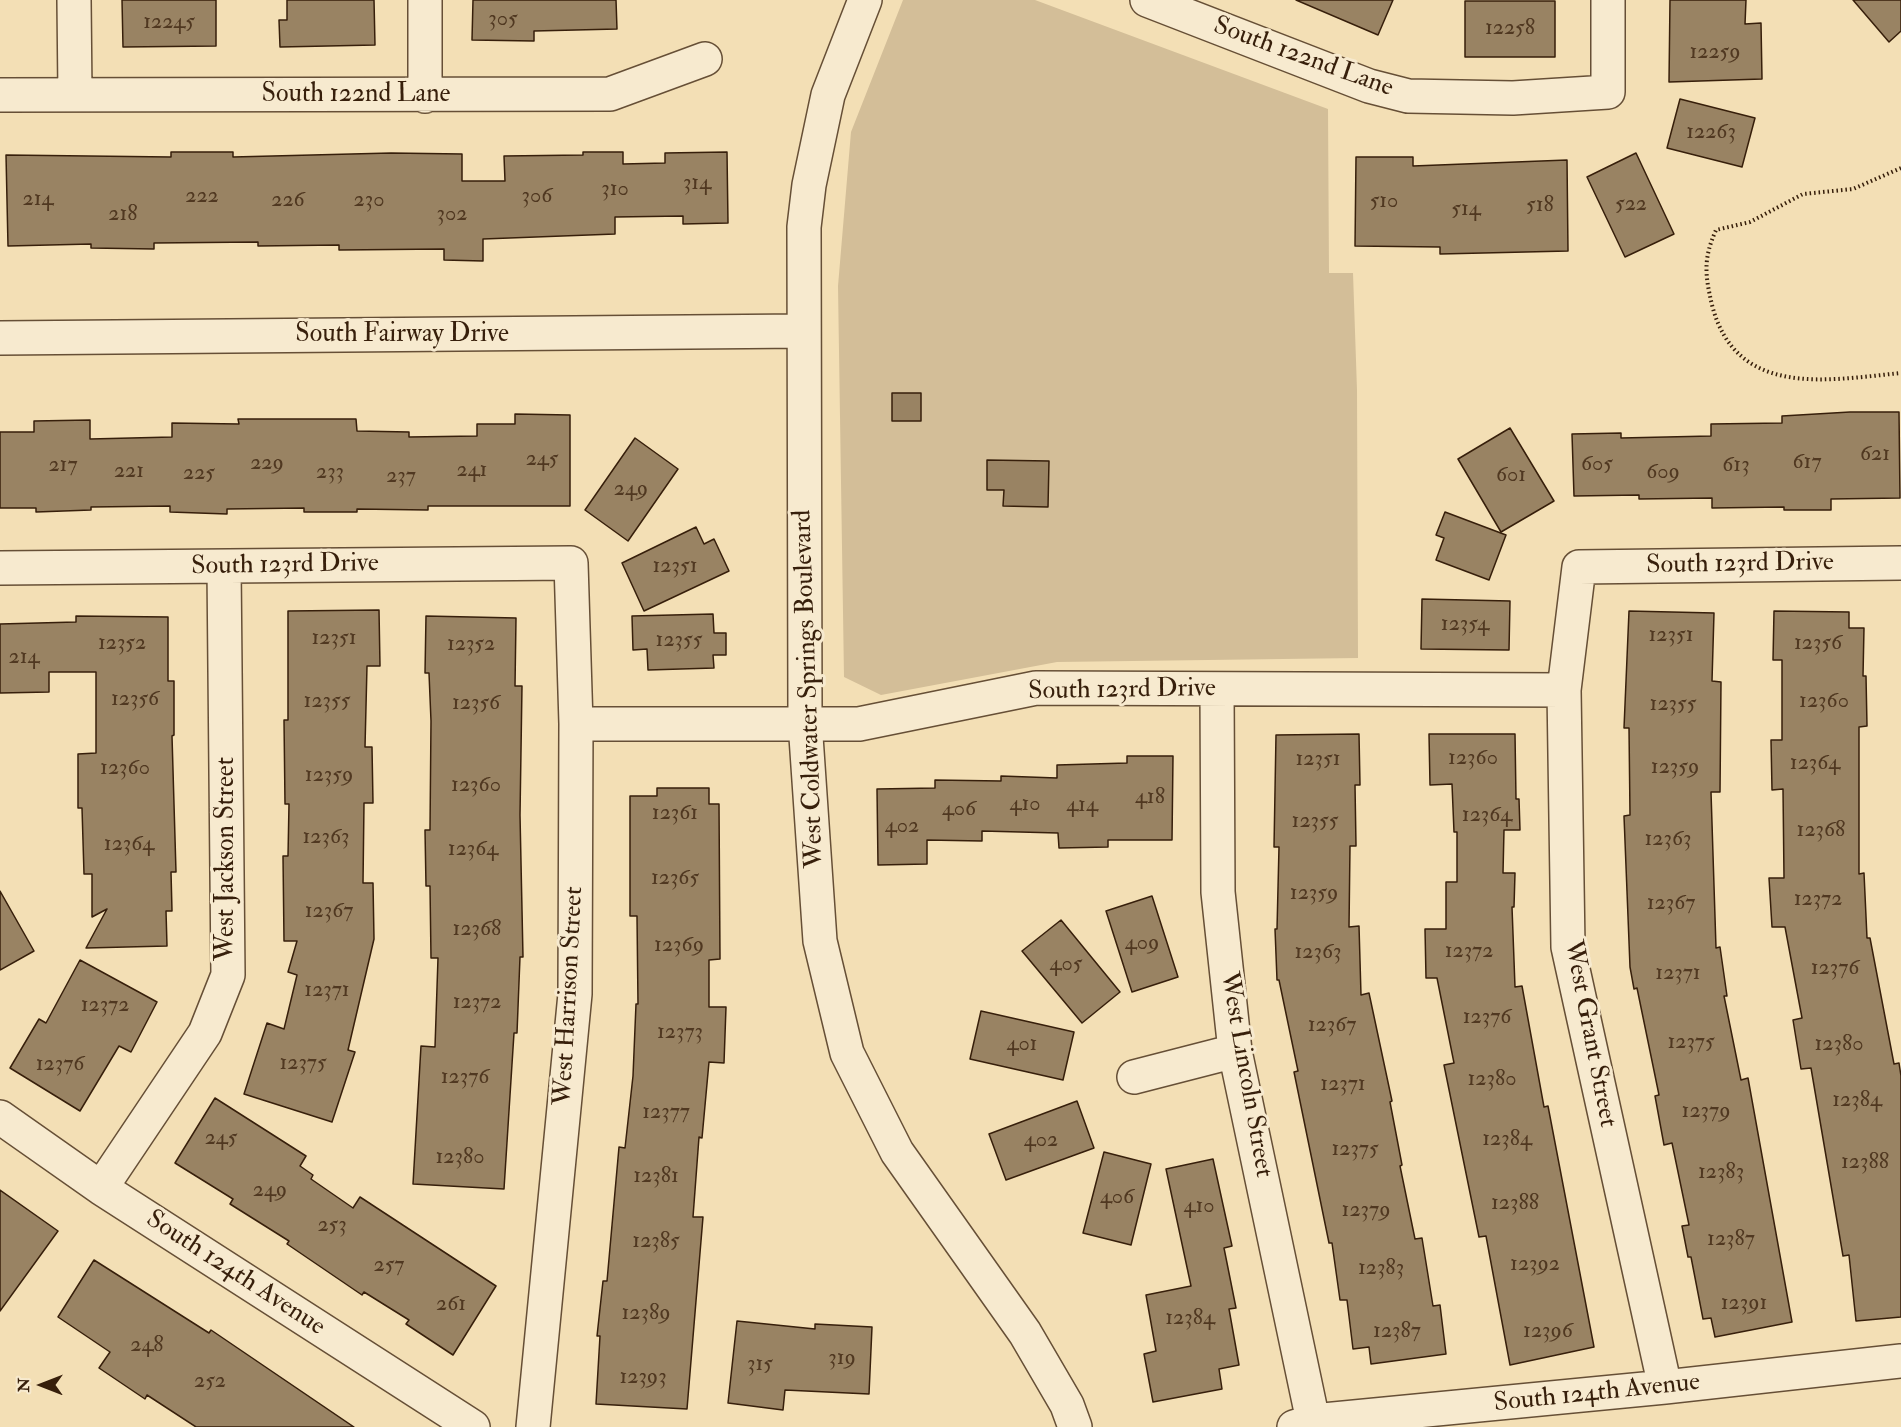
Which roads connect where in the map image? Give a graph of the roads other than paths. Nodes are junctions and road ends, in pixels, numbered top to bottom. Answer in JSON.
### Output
{"nodes":[{"id":1,"x":74,"y":0,"type":"edge"},
{"id":2,"x":425,"y":0,"type":"edge"},
{"id":3,"x":865,"y":0,"type":"edge"},
{"id":4,"x":1147,"y":0,"type":"edge"},
{"id":5,"x":1608,"y":0,"type":"edge"},
{"id":6,"x":705,"y":59,"type":"dead end"},
{"id":7,"x":75,"y":94,"type":"junction"},
{"id":8,"x":0,"y":95,"type":"edge"},
{"id":9,"x":425,"y":96,"type":"junction"},
{"id":10,"x":803,"y":331,"type":"junction"},
{"id":11,"x":0,"y":338,"type":"edge"},
{"id":12,"x":570,"y":563,"type":"joint"},
{"id":13,"x":1901,"y":563,"type":"edge"},
{"id":14,"x":224,"y":567,"type":"junction"},
{"id":15,"x":1579,"y":567,"type":"joint"},
{"id":16,"x":0,"y":568,"type":"edge"},
{"id":17,"x":1217,"y":690,"type":"junction"},
{"id":18,"x":1564,"y":690,"type":"junction"},
{"id":19,"x":805,"y":722,"type":"junction"},
{"id":20,"x":576,"y":724,"type":"junction"},
{"id":21,"x":1235,"y":1051,"type":"junction"},
{"id":22,"x":1134,"y":1077,"type":"dead end"},
{"id":23,"x":0,"y":1117,"type":"edge"},
{"id":24,"x":101,"y":1188,"type":"junction"},
{"id":25,"x":1901,"y":1361,"type":"edge"},
{"id":26,"x":1665,"y":1387,"type":"junction"},
{"id":27,"x":1303,"y":1424,"type":"edge"},
{"id":28,"x":473,"y":1427,"type":"edge"},
{"id":29,"x":533,"y":1427,"type":"edge"},
{"id":30,"x":1075,"y":1427,"type":"edge"}],
"edges":[{"from":1,"to":7,"type":"street"},
{"from":2,"to":9,"type":"street"},
{"from":3,"to":10,"type":"street","name":"West Coldwater Springs Boulevard"},
{"from":4,"to":5,"type":"street","name":"South 122nd Lane"},
{"from":6,"to":9,"type":"street","name":"South 122nd Lane"},
{"from":7,"to":8,"type":"street","name":"South 122nd Lane"},
{"from":7,"to":9,"type":"street","name":"South 122nd Lane"},
{"from":10,"to":11,"type":"street","name":"South Fairway Drive"},
{"from":10,"to":19,"type":"street","name":"West Coldwater Springs Boulevard"},
{"from":12,"to":14,"type":"street","name":"South 123rd Drive"},
{"from":12,"to":20,"type":"street","name":"West Harrison Street"},
{"from":13,"to":15,"type":"street","name":"South 123rd Drive"},
{"from":14,"to":16,"type":"street","name":"South 123rd Drive"},
{"from":14,"to":24,"type":"street","name":"West Jackson Street"},
{"from":15,"to":18,"type":"street","name":"West Grant Street"},
{"from":17,"to":18,"type":"street","name":"South 123rd Drive"},
{"from":17,"to":19,"type":"street","name":"South 123rd Drive"},
{"from":17,"to":21,"type":"street","name":"West Lincoln Street"},
{"from":18,"to":26,"type":"street","name":"West Grant Street"},
{"from":19,"to":20,"type":"street","name":"South 123rd Drive"},
{"from":19,"to":30,"type":"street","name":"West Coldwater Springs Boulevard"},
{"from":20,"to":29,"type":"street","name":"West Harrison Street"},
{"from":21,"to":22,"type":"street"},
{"from":21,"to":27,"type":"street","name":"West Lincoln Street"},
{"from":23,"to":24,"type":"street","name":"South 124th Avenue"},
{"from":24,"to":28,"type":"street","name":"South 124th Avenue"},
{"from":25,"to":26,"type":"street","name":"South 124th Avenue"},
{"from":26,"to":27,"type":"street","name":"South 124th Avenue"}]}
